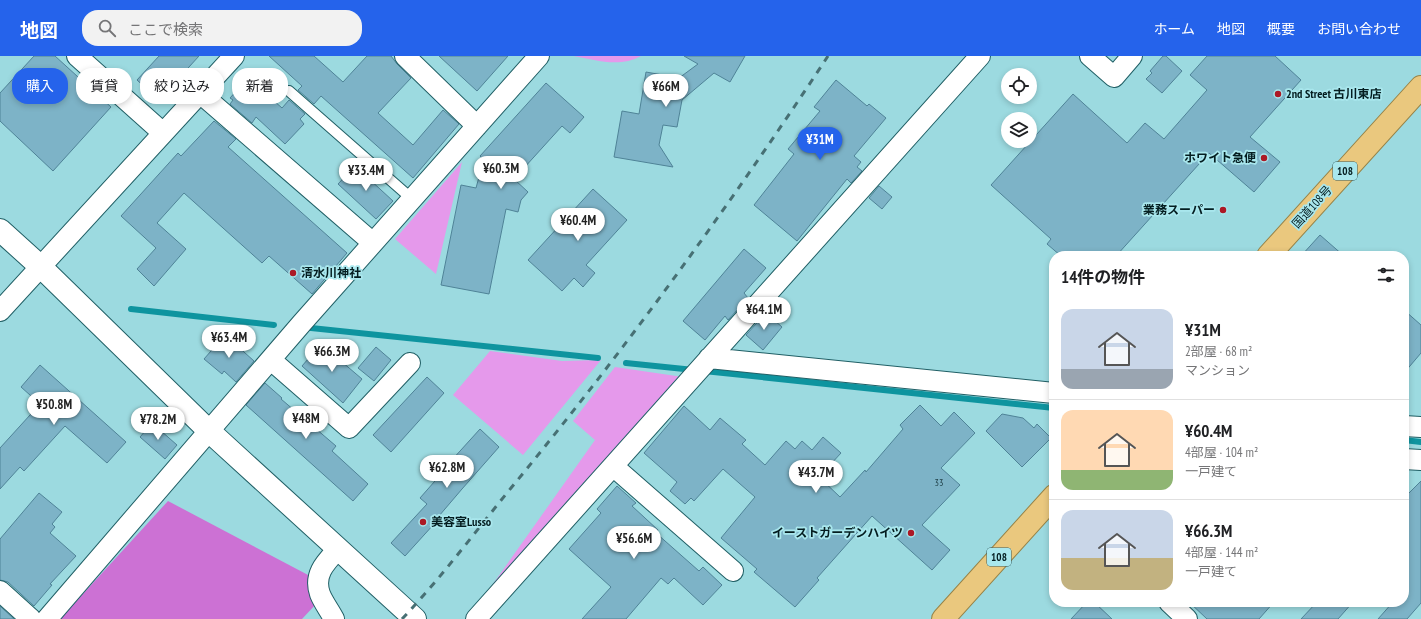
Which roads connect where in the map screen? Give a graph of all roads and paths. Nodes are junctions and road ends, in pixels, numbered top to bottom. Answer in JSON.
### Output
{"nodes":[{"id":1,"x":77,"y":56,"type":"edge"},
{"id":2,"x":234,"y":56,"type":"edge"},
{"id":3,"x":405,"y":56,"type":"edge"},
{"id":4,"x":539,"y":56,"type":"edge"},
{"id":5,"x":980,"y":56,"type":"edge"},
{"id":6,"x":1090,"y":56,"type":"edge"},
{"id":7,"x":1132,"y":56,"type":"edge"},
{"id":8,"x":223,"y":68,"type":"edge"},
{"id":9,"x":1421,"y":87,"type":"edge"},
{"id":10,"x":290,"y":91,"type":"dead end"},
{"id":11,"x":190,"y":104,"type":"edge"},
{"id":12,"x":213,"y":104,"type":"edge"},
{"id":13,"x":478,"y":126,"type":"junction"},
{"id":14,"x":163,"y":133,"type":"junction"},
{"id":15,"x":412,"y":199,"type":"junction"},
{"id":16,"x":0,"y":230,"type":"edge"},
{"id":17,"x":373,"y":243,"type":"junction"},
{"id":18,"x":1273,"y":251,"type":"edge"},
{"id":19,"x":41,"y":267,"type":"junction"},
{"id":20,"x":0,"y":311,"type":"edge"},
{"id":21,"x":271,"y":360,"type":"junction"},
{"id":22,"x":705,"y":362,"type":"junction"},
{"id":23,"x":410,"y":363,"type":"dead end"},
{"id":24,"x":1049,"y":393,"type":"edge"},
{"id":25,"x":1409,"y":426,"type":"edge"},
{"id":26,"x":1421,"y":427,"type":"edge"},
{"id":27,"x":209,"y":431,"type":"junction"},
{"id":28,"x":1409,"y":459,"type":"edge"},
{"id":29,"x":1421,"y":460,"type":"edge"},
{"id":30,"x":613,"y":466,"type":"junction"},
{"id":31,"x":1049,"y":502,"type":"edge"},
{"id":32,"x":338,"y":549,"type":"junction"},
{"id":33,"x":733,"y":571,"type":"dead end"},
{"id":34,"x":0,"y":591,"type":"edge"},
{"id":35,"x":1175,"y":607,"type":"edge"},
{"id":36,"x":31,"y":619,"type":"edge"},
{"id":37,"x":47,"y":619,"type":"edge"},
{"id":38,"x":334,"y":619,"type":"edge"},
{"id":39,"x":415,"y":619,"type":"edge"},
{"id":40,"x":476,"y":619,"type":"edge"},
{"id":41,"x":943,"y":619,"type":"edge"},
{"id":42,"x":1187,"y":619,"type":"edge"}],
"edges":[{"from":1,"to":14,"type":"street"},
{"from":2,"to":8,"type":"street"},
{"from":3,"to":13,"type":"street"},
{"from":4,"to":13,"type":"street"},
{"from":5,"to":22,"type":"street"},
{"from":6,"to":7,"type":"street"},
{"from":9,"to":18,"type":"highway","name":"国道108号","number":"108"},
{"from":10,"to":15,"type":"lane"},
{"from":11,"to":14,"type":"street"},
{"from":12,"to":17,"type":"street"},
{"from":13,"to":15,"type":"street"},
{"from":14,"to":19,"type":"street"},
{"from":15,"to":17,"type":"street"},
{"from":16,"to":19,"type":"street"},
{"from":17,"to":21,"type":"street"},
{"from":19,"to":20,"type":"street"},
{"from":19,"to":27,"type":"street"},
{"from":21,"to":23,"type":"street"},
{"from":21,"to":27,"type":"street"},
{"from":22,"to":24,"type":"street"},
{"from":22,"to":30,"type":"street"},
{"from":25,"to":26,"type":"street"},
{"from":27,"to":32,"type":"street"},
{"from":27,"to":37,"type":"street"},
{"from":28,"to":29,"type":"street"},
{"from":30,"to":33,"type":"street"},
{"from":30,"to":40,"type":"street"},
{"from":31,"to":41,"type":"highway","number":"108"},
{"from":32,"to":38,"type":"street"},
{"from":32,"to":39,"type":"street"},
{"from":34,"to":36,"type":"street"},
{"from":35,"to":42,"type":"street"}]}
